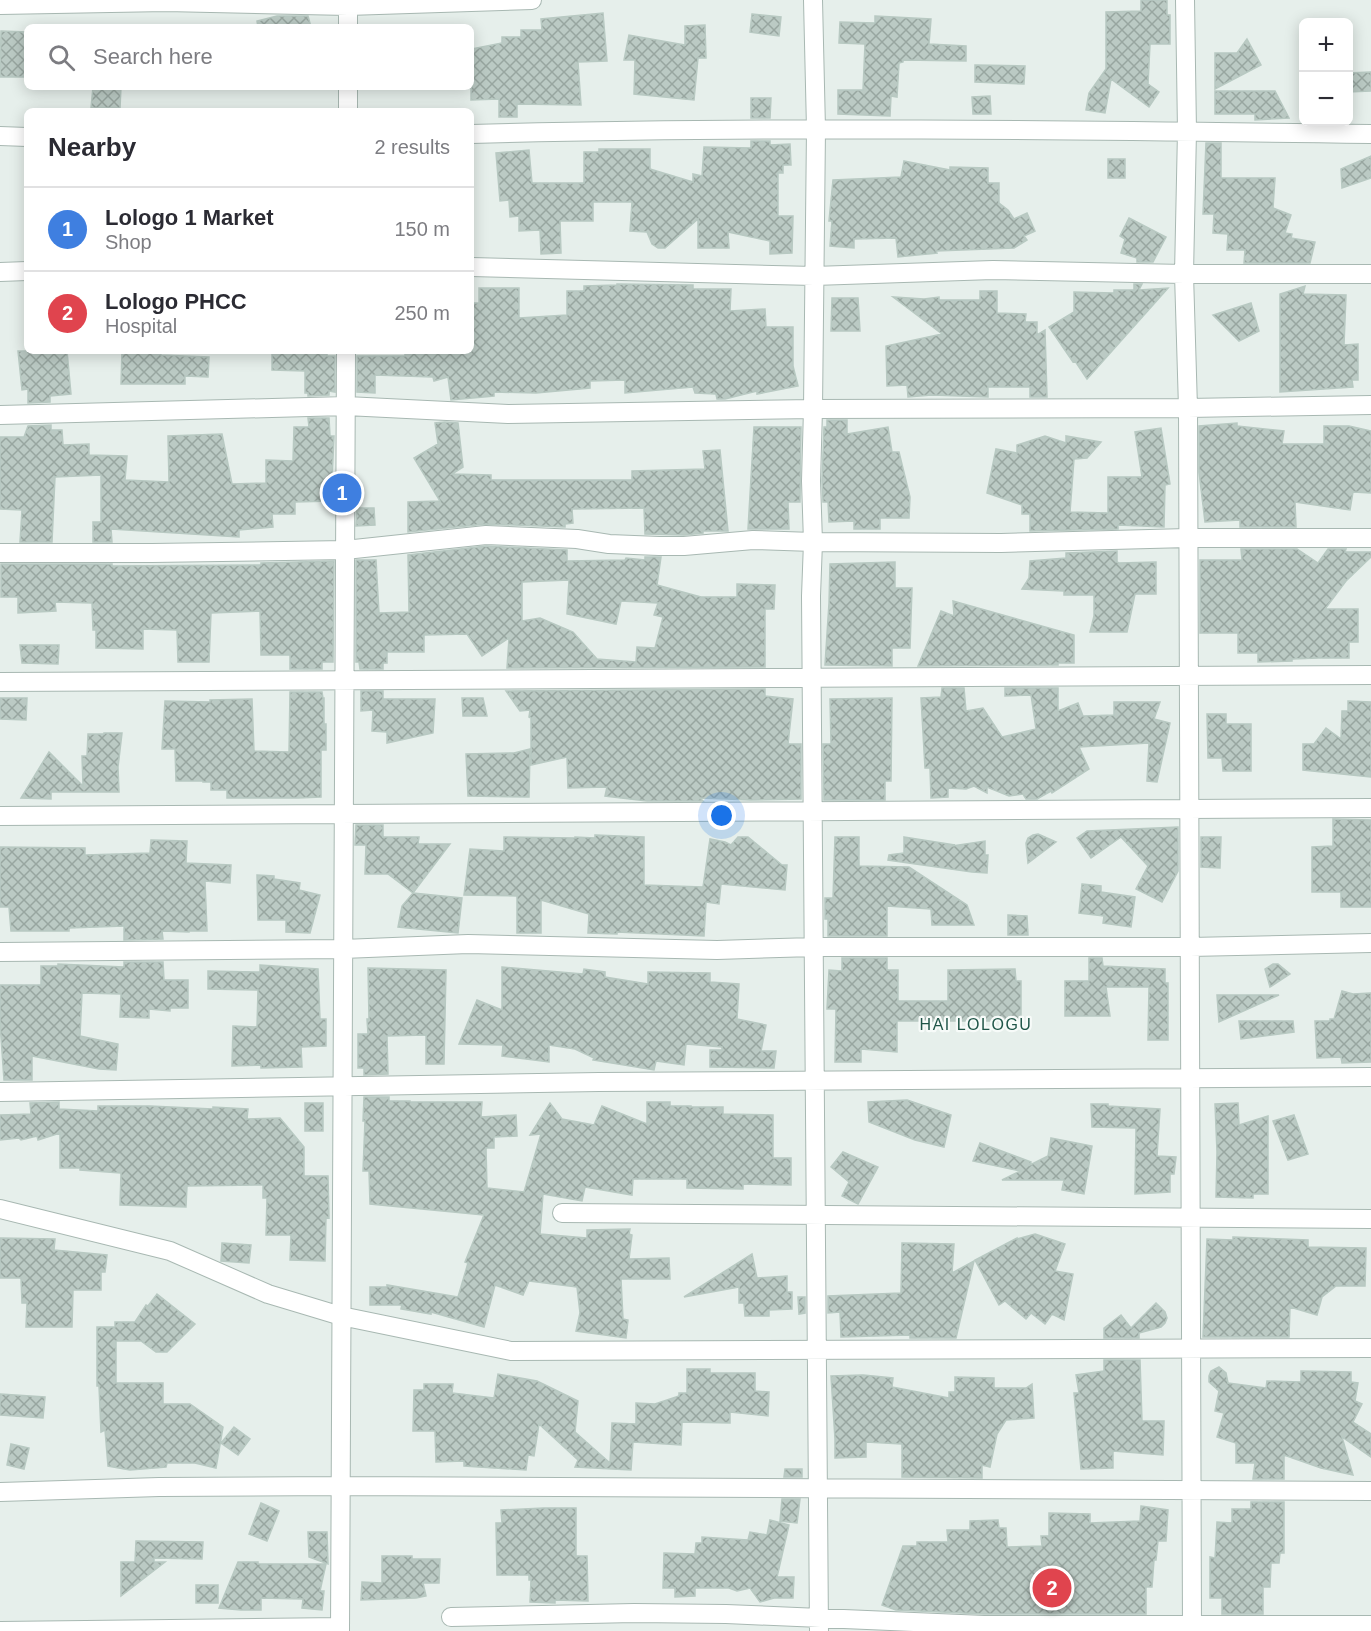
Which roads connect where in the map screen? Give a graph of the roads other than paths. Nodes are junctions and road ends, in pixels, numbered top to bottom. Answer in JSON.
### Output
{"nodes":[{"id":1,"x":532,"y":0,"type":"edge"},
{"id":2,"x":813,"y":0,"type":"edge"},
{"id":3,"x":1185,"y":0,"type":"edge"},
{"id":4,"x":348,"y":3,"type":"edge"},
{"id":5,"x":0,"y":5,"type":"edge"},
{"id":6,"x":348,"y":24,"type":"edge"},
{"id":7,"x":348,"y":90,"type":"edge"},
{"id":8,"x":348,"y":108,"type":"edge"},
{"id":9,"x":816,"y":129,"type":"junction"},
{"id":10,"x":1187,"y":131,"type":"junction"},
{"id":11,"x":474,"y":134,"type":"edge"},
{"id":12,"x":1371,"y":134,"type":"edge"},
{"id":13,"x":0,"y":136,"type":"edge"},
{"id":14,"x":24,"y":137,"type":"edge"},
{"id":15,"x":474,"y":267,"type":"edge"},
{"id":16,"x":24,"y":271,"type":"edge"},
{"id":17,"x":0,"y":272,"type":"edge"},
{"id":18,"x":1184,"y":274,"type":"junction"},
{"id":19,"x":1371,"y":274,"type":"edge"},
{"id":20,"x":814,"y":276,"type":"junction"},
{"id":21,"x":346,"y":354,"type":"edge"},
{"id":22,"x":1371,"y":405,"type":"edge"},
{"id":23,"x":346,"y":406,"type":"junction"},
{"id":24,"x":1188,"y":408,"type":"junction"},
{"id":25,"x":813,"y":409,"type":"junction"},
{"id":26,"x":0,"y":415,"type":"edge"},
{"id":27,"x":1188,"y":538,"type":"junction"},
{"id":28,"x":1371,"y":538,"type":"edge"},
{"id":29,"x":813,"y":542,"type":"junction"},
{"id":30,"x":345,"y":550,"type":"junction"},
{"id":31,"x":0,"y":553,"type":"edge"},
{"id":32,"x":1371,"y":675,"type":"edge"},
{"id":33,"x":1189,"y":676,"type":"junction"},
{"id":34,"x":812,"y":678,"type":"junction"},
{"id":35,"x":345,"y":681,"type":"junction"},
{"id":36,"x":0,"y":682,"type":"edge"},
{"id":37,"x":1371,"y":808,"type":"edge"},
{"id":38,"x":1189,"y":810,"type":"junction"},
{"id":39,"x":813,"y":812,"type":"junction"},
{"id":40,"x":344,"y":814,"type":"junction"},
{"id":41,"x":0,"y":816,"type":"edge"},
{"id":42,"x":1371,"y":943,"type":"edge"},
{"id":43,"x":814,"y":947,"type":"junction"},
{"id":44,"x":1190,"y":947,"type":"junction"},
{"id":45,"x":344,"y":949,"type":"junction"},
{"id":46,"x":0,"y":952,"type":"edge"},
{"id":47,"x":1371,"y":1077,"type":"edge"},
{"id":48,"x":1190,"y":1078,"type":"junction"},
{"id":49,"x":815,"y":1081,"type":"junction"},
{"id":50,"x":343,"y":1086,"type":"junction"},
{"id":51,"x":0,"y":1092,"type":"edge"},
{"id":52,"x":0,"y":1209,"type":"edge"},
{"id":53,"x":562,"y":1213,"type":"dead end"},
{"id":54,"x":816,"y":1215,"type":"junction"},
{"id":55,"x":1191,"y":1217,"type":"junction"},
{"id":56,"x":1371,"y":1218,"type":"edge"},
{"id":57,"x":341,"y":1316,"type":"junction"},
{"id":58,"x":1371,"y":1348,"type":"edge"},
{"id":59,"x":1191,"y":1349,"type":"junction"},
{"id":60,"x":817,"y":1350,"type":"junction"},
{"id":61,"x":341,"y":1486,"type":"junction"},
{"id":62,"x":818,"y":1488,"type":"junction"},
{"id":63,"x":1192,"y":1490,"type":"junction"},
{"id":64,"x":1371,"y":1491,"type":"edge"},
{"id":65,"x":0,"y":1492,"type":"edge"},
{"id":66,"x":451,"y":1617,"type":"dead end"},
{"id":67,"x":819,"y":1625,"type":"edge"},
{"id":68,"x":1371,"y":1625,"type":"edge"},
{"id":69,"x":1192,"y":1628,"type":"edge"},
{"id":70,"x":340,"y":1629,"type":"edge"},
{"id":71,"x":0,"y":1631,"type":"edge"}],
"edges":[{"from":1,"to":4,"type":"street"},
{"from":2,"to":9,"type":"street"},
{"from":3,"to":10,"type":"street"},
{"from":4,"to":5,"type":"street"},
{"from":4,"to":6,"type":"street"},
{"from":7,"to":8,"type":"street"},
{"from":9,"to":10,"type":"street"},
{"from":9,"to":11,"type":"street"},
{"from":9,"to":20,"type":"street"},
{"from":10,"to":12,"type":"street"},
{"from":10,"to":18,"type":"street"},
{"from":13,"to":14,"type":"street"},
{"from":15,"to":20,"type":"street"},
{"from":16,"to":17,"type":"street"},
{"from":18,"to":19,"type":"street"},
{"from":18,"to":20,"type":"street"},
{"from":18,"to":24,"type":"street"},
{"from":20,"to":25,"type":"street"},
{"from":21,"to":23,"type":"street"},
{"from":22,"to":24,"type":"street"},
{"from":23,"to":25,"type":"street"},
{"from":23,"to":26,"type":"street"},
{"from":23,"to":30,"type":"street"},
{"from":24,"to":25,"type":"street"},
{"from":24,"to":27,"type":"street"},
{"from":25,"to":29,"type":"street"},
{"from":27,"to":28,"type":"street"},
{"from":27,"to":29,"type":"street"},
{"from":27,"to":33,"type":"street"},
{"from":29,"to":30,"type":"street"},
{"from":29,"to":34,"type":"street"},
{"from":30,"to":31,"type":"street"},
{"from":30,"to":35,"type":"street"},
{"from":32,"to":33,"type":"street"},
{"from":33,"to":34,"type":"street"},
{"from":33,"to":38,"type":"street"},
{"from":34,"to":35,"type":"street"},
{"from":34,"to":39,"type":"street"},
{"from":35,"to":36,"type":"street"},
{"from":35,"to":40,"type":"street"},
{"from":37,"to":38,"type":"street"},
{"from":38,"to":39,"type":"street"},
{"from":38,"to":44,"type":"street"},
{"from":39,"to":40,"type":"street"},
{"from":39,"to":43,"type":"street"},
{"from":40,"to":41,"type":"street"},
{"from":40,"to":45,"type":"street"},
{"from":42,"to":44,"type":"street"},
{"from":43,"to":44,"type":"street"},
{"from":43,"to":45,"type":"street"},
{"from":43,"to":49,"type":"street"},
{"from":44,"to":48,"type":"street"},
{"from":45,"to":46,"type":"street"},
{"from":45,"to":50,"type":"street"},
{"from":47,"to":48,"type":"street"},
{"from":48,"to":49,"type":"street"},
{"from":48,"to":55,"type":"street"},
{"from":49,"to":50,"type":"street"},
{"from":49,"to":54,"type":"street"},
{"from":50,"to":51,"type":"street"},
{"from":50,"to":57,"type":"street"},
{"from":52,"to":57,"type":"street"},
{"from":53,"to":54,"type":"street"},
{"from":54,"to":55,"type":"street"},
{"from":54,"to":60,"type":"street"},
{"from":55,"to":56,"type":"street"},
{"from":55,"to":59,"type":"street"},
{"from":57,"to":60,"type":"street"},
{"from":57,"to":61,"type":"street"},
{"from":58,"to":59,"type":"street"},
{"from":59,"to":60,"type":"street"},
{"from":59,"to":63,"type":"street"},
{"from":60,"to":62,"type":"street"},
{"from":61,"to":62,"type":"street"},
{"from":61,"to":65,"type":"street"},
{"from":61,"to":70,"type":"street"},
{"from":62,"to":63,"type":"street"},
{"from":62,"to":67,"type":"street"},
{"from":63,"to":64,"type":"street"},
{"from":63,"to":69,"type":"street"},
{"from":66,"to":67,"type":"street"},
{"from":67,"to":69,"type":"street"},
{"from":68,"to":69,"type":"street"},
{"from":70,"to":71,"type":"street"}]}
